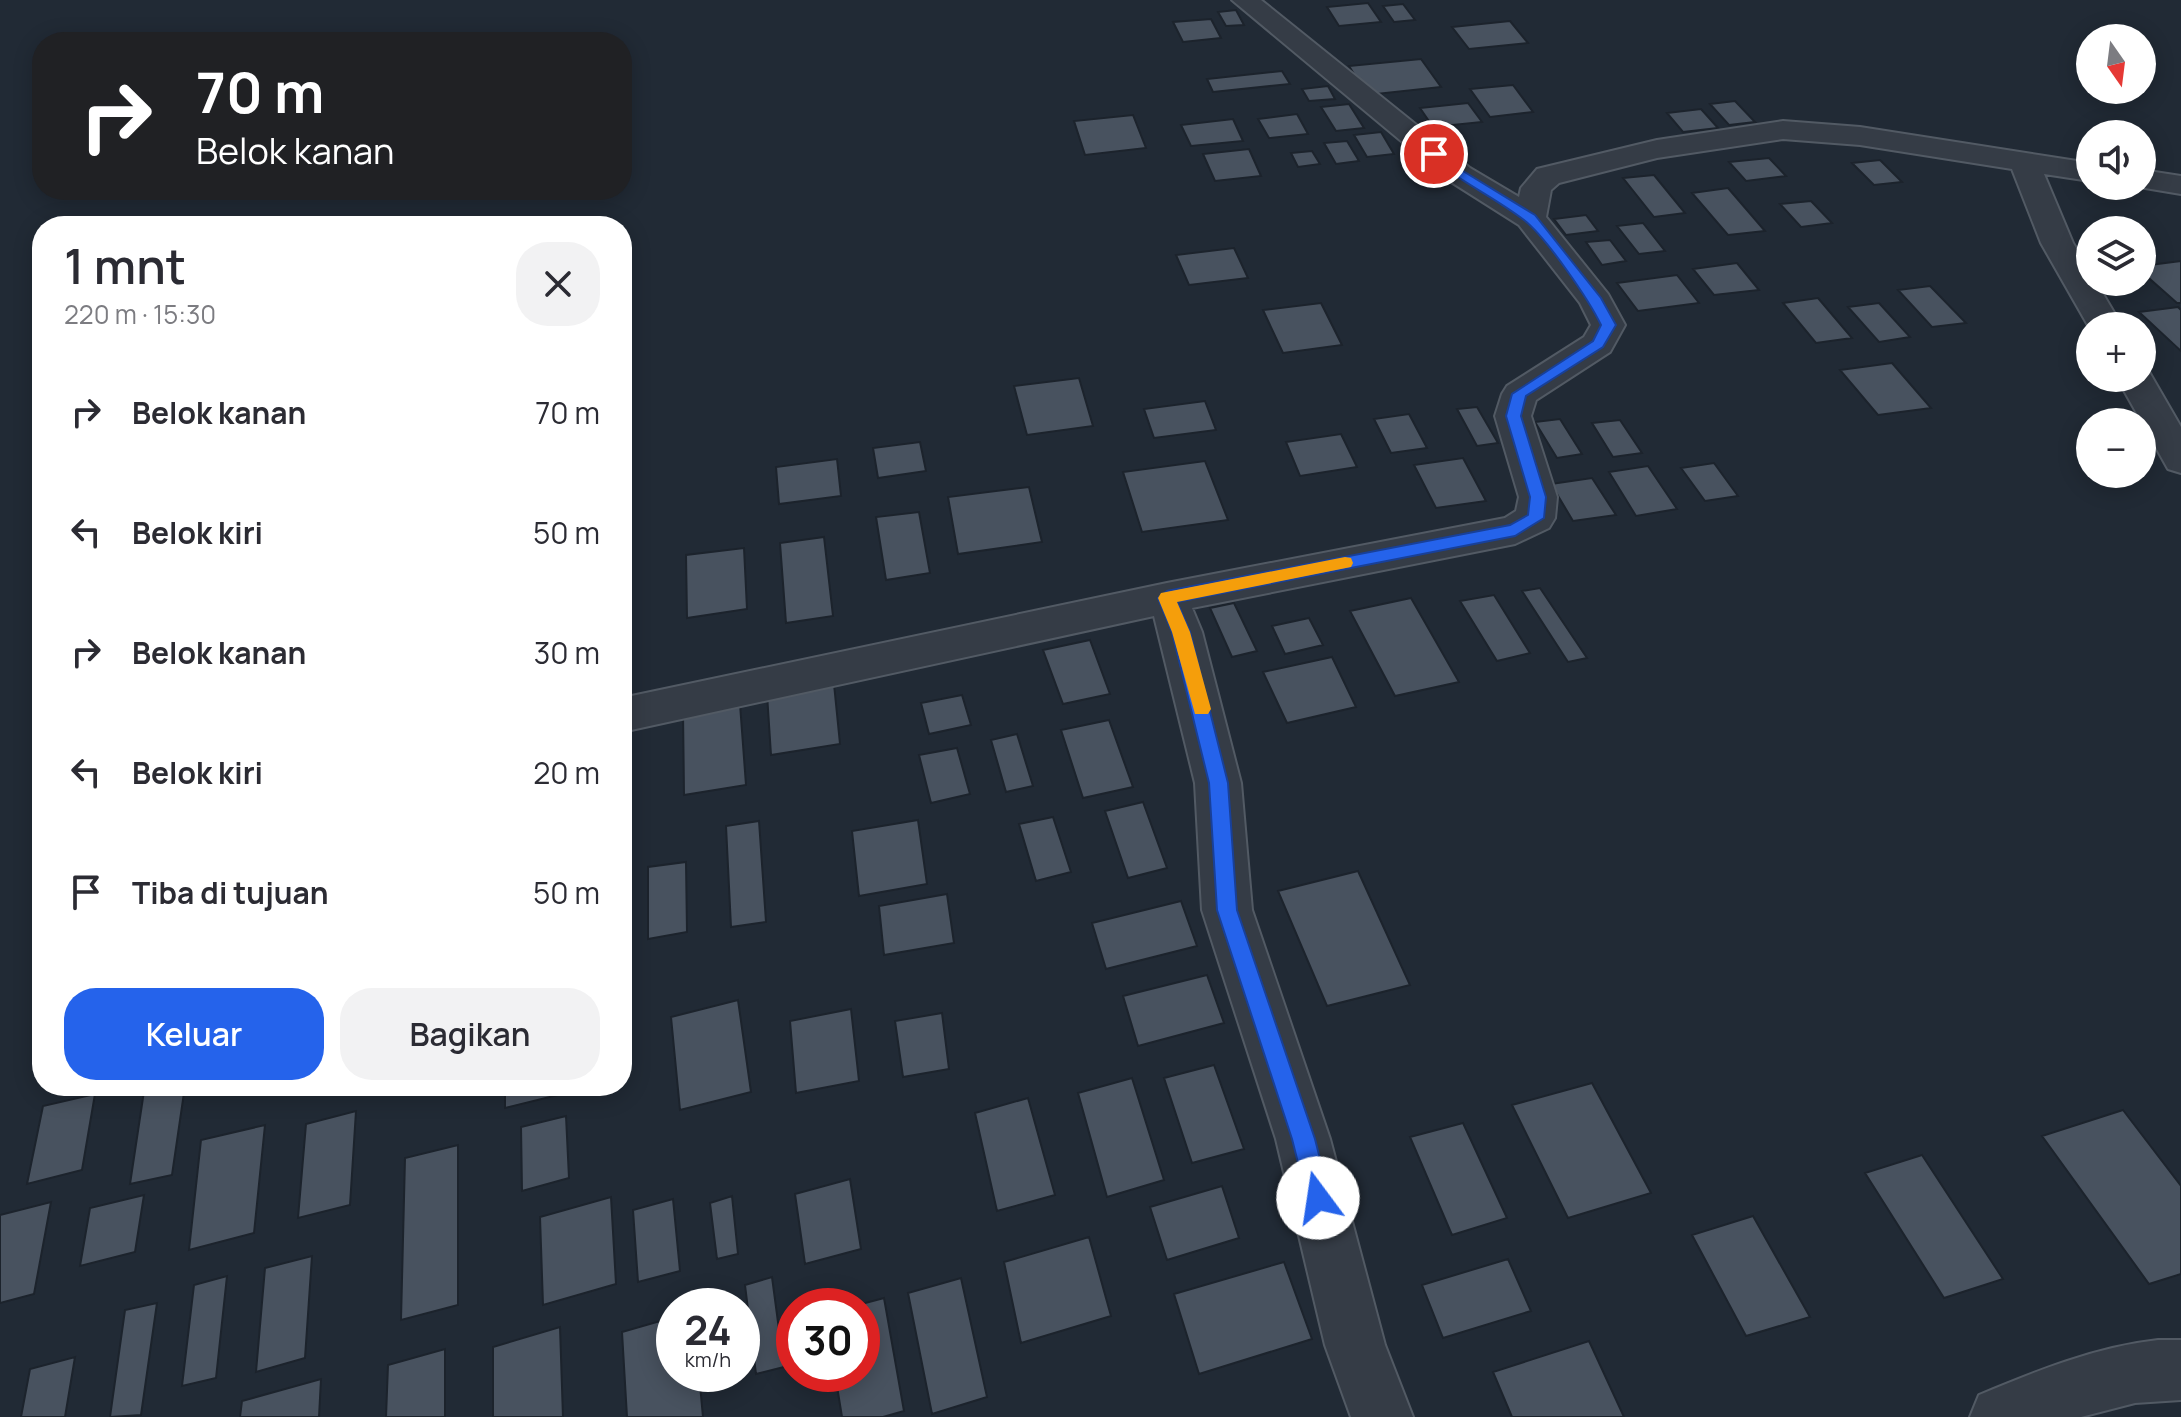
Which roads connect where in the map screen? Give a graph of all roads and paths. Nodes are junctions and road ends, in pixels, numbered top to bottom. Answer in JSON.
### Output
{"nodes":[{"id":1,"x":1245,"y":0,"type":"edge"},
{"id":2,"x":2025,"y":164,"type":"junction"},
{"id":3,"x":2076,"y":170,"type":"edge"},
{"id":4,"x":2156,"y":181,"type":"edge"},
{"id":5,"x":2181,"y":185,"type":"edge"},
{"id":6,"x":1530,"y":218,"type":"junction"},
{"id":7,"x":2097,"y":312,"type":"edge"},
{"id":8,"x":2143,"y":392,"type":"edge"},
{"id":9,"x":2181,"y":460,"type":"edge"},
{"id":10,"x":1167,"y":598,"type":"junction"},
{"id":11,"x":632,"y":713,"type":"edge"},
{"id":12,"x":2181,"y":1370,"type":"edge"},
{"id":13,"x":1382,"y":1417,"type":"edge"},
{"id":14,"x":2001,"y":1417,"type":"edge"}],
"edges":[{"from":1,"to":6,"type":"street"},
{"from":2,"to":3,"type":"street"},
{"from":2,"to":6,"type":"street"},
{"from":2,"to":7,"type":"street"},
{"from":4,"to":5,"type":"street"},
{"from":6,"to":10,"type":"street"},
{"from":8,"to":9,"type":"street"},
{"from":10,"to":11,"type":"street"},
{"from":10,"to":13,"type":"street"},
{"from":12,"to":14,"type":"street"}]}
